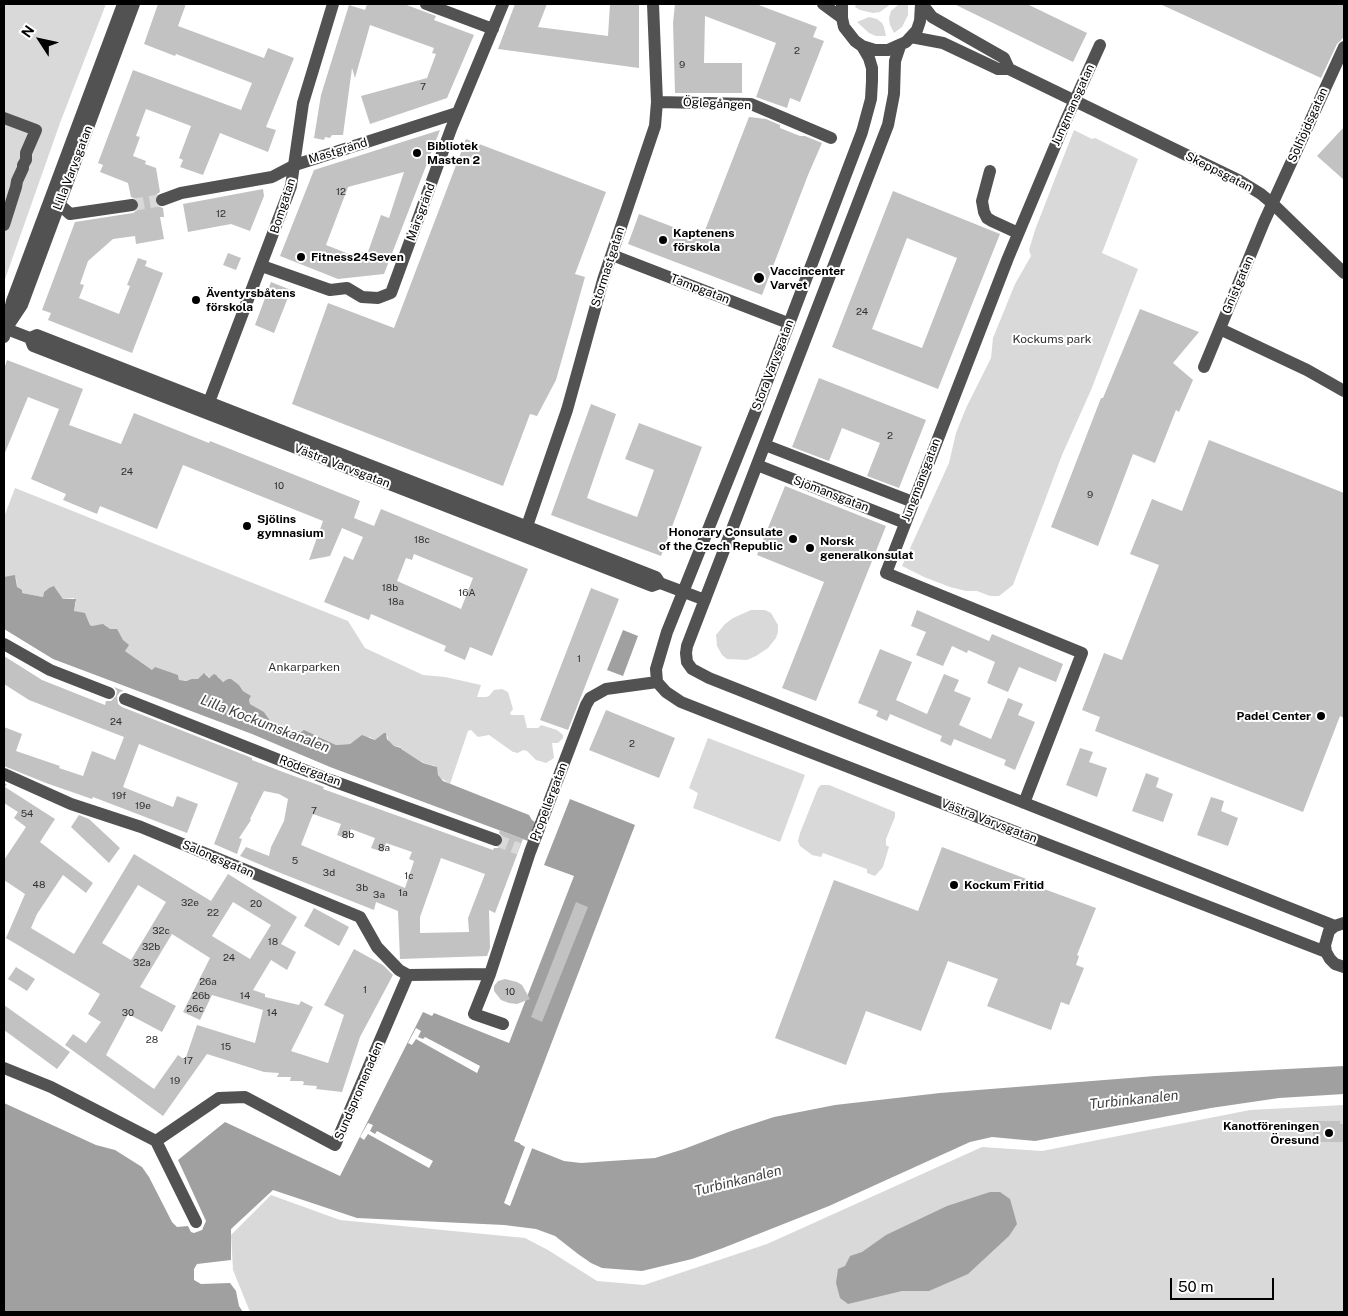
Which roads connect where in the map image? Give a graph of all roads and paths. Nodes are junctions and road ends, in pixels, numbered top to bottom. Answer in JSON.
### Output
{"nodes":[{"id":1,"x":122,"y":4,"type":"edge"},
{"id":2,"x":134,"y":4,"type":"edge"},
{"id":3,"x":333,"y":4,"type":"edge"},
{"id":4,"x":426,"y":4,"type":"edge"},
{"id":5,"x":503,"y":4,"type":"edge"},
{"id":6,"x":653,"y":4,"type":"edge"},
{"id":7,"x":823,"y":4,"type":"edge"},
{"id":8,"x":842,"y":4,"type":"edge"},
{"id":9,"x":921,"y":4,"type":"edge"},
{"id":10,"x":842,"y":18,"type":"junction"},
{"id":11,"x":493,"y":30,"type":"junction"},
{"id":12,"x":911,"y":37,"type":"junction"},
{"id":13,"x":1100,"y":45,"type":"dead end"},
{"id":14,"x":862,"y":46,"type":"junction"},
{"id":15,"x":900,"y":46,"type":"junction"},
{"id":16,"x":1344,"y":47,"type":"edge"},
{"id":17,"x":1009,"y":69,"type":"junction"},
{"id":18,"x":657,"y":102,"type":"junction"},
{"id":19,"x":1074,"y":102,"type":"junction"},
{"id":20,"x":457,"y":114,"type":"junction"},
{"id":21,"x":4,"y":118,"type":"edge"},
{"id":22,"x":831,"y":138,"type":"dead end"},
{"id":23,"x":295,"y":164,"type":"junction"},
{"id":24,"x":990,"y":170,"type":"dead end"},
{"id":25,"x":162,"y":200,"type":"tunnel mouth"},
{"id":26,"x":59,"y":204,"type":"junction"},
{"id":27,"x":1273,"y":204,"type":"junction"},
{"id":28,"x":132,"y":205,"type":"tunnel mouth"},
{"id":29,"x":4,"y":225,"type":"edge"},
{"id":30,"x":1018,"y":233,"type":"junction"},
{"id":31,"x":612,"y":255,"type":"junction"},
{"id":32,"x":262,"y":266,"type":"junction"},
{"id":33,"x":1344,"y":273,"type":"edge"},
{"id":34,"x":788,"y":323,"type":"junction"},
{"id":35,"x":1220,"y":329,"type":"junction"},
{"id":36,"x":5,"y":331,"type":"edge"},
{"id":37,"x":30,"y":338,"type":"junction"},
{"id":38,"x":1204,"y":367,"type":"dead end"},
{"id":39,"x":1344,"y":391,"type":"edge"},
{"id":40,"x":209,"y":402,"type":"junction"},
{"id":41,"x":765,"y":445,"type":"junction"},
{"id":42,"x":757,"y":465,"type":"junction"},
{"id":43,"x":913,"y":502,"type":"junction"},
{"id":44,"x":905,"y":523,"type":"junction"},
{"id":45,"x":527,"y":526,"type":"junction"},
{"id":46,"x":660,"y":583,"type":"junction"},
{"id":47,"x":684,"y":592,"type":"junction"},
{"id":48,"x":705,"y":600,"type":"junction"},
{"id":49,"x":4,"y":644,"type":"edge"},
{"id":50,"x":657,"y":682,"type":"junction"},
{"id":51,"x":109,"y":693,"type":"dead end"},
{"id":52,"x":125,"y":699,"type":"dead end"},
{"id":53,"x":4,"y":774,"type":"edge"},
{"id":54,"x":1024,"y":803,"type":"junction"},
{"id":55,"x":496,"y":840,"type":"tunnel mouth"},
{"id":56,"x":1340,"y":924,"type":"edge"},
{"id":57,"x":1326,"y":952,"type":"junction"},
{"id":58,"x":1344,"y":967,"type":"edge"},
{"id":59,"x":490,"y":974,"type":"junction"},
{"id":60,"x":408,"y":975,"type":"junction"},
{"id":61,"x":503,"y":1024,"type":"dead end"},
{"id":62,"x":4,"y":1068,"type":"edge"},
{"id":63,"x":156,"y":1141,"type":"junction"},
{"id":64,"x":196,"y":1222,"type":"dead end"}],
"edges":[{"from":1,"to":36,"type":"street","name":"Lilla Varvsgatan"},
{"from":2,"to":26,"type":"street","name":"Lilla Varvsgatan"},
{"from":3,"to":23,"type":"street","name":"Bomgatan"},
{"from":4,"to":11,"type":"street"},
{"from":5,"to":11,"type":"street","name":"Märsgränd"},
{"from":6,"to":18,"type":"street","name":"Stormastgatan"},
{"from":7,"to":10,"type":"street"},
{"from":8,"to":10,"type":"street"},
{"from":9,"to":12,"type":"street"},
{"from":9,"to":17,"type":"street"},
{"from":10,"to":14,"type":"street","name":"Stora Varvsgatan"},
{"from":11,"to":20,"type":"street","name":"Märsgränd"},
{"from":12,"to":15,"type":"street"},
{"from":12,"to":17,"type":"street"},
{"from":13,"to":19,"type":"street","name":"Jungmansgatan"},
{"from":14,"to":15,"type":"street"},
{"from":14,"to":34,"type":"street","name":"Stora Varvsgatan"},
{"from":15,"to":41,"type":"street","name":"Stora Varvsgatan"},
{"from":16,"to":27,"type":"street","name":"Solhöjdsgatan"},
{"from":17,"to":19,"type":"street","name":"Skeppsgatan"},
{"from":18,"to":22,"type":"street","name":"Öglegången"},
{"from":18,"to":31,"type":"street","name":"Stormastgatan"},
{"from":19,"to":27,"type":"street","name":"Skeppsgatan"},
{"from":19,"to":30,"type":"street","name":"Jungmansgatan"},
{"from":20,"to":23,"type":"street","name":"Mastgränd"},
{"from":20,"to":32,"type":"street","name":"Märsgränd"},
{"from":21,"to":29,"type":"street"},
{"from":23,"to":25,"type":"street","name":"Mastgränd"},
{"from":23,"to":32,"type":"street","name":"Bomgatan"},
{"from":24,"to":30,"type":"street"},
{"from":26,"to":28,"type":"street"},
{"from":26,"to":36,"type":"street","name":"Lilla Varvsgatan"},
{"from":27,"to":33,"type":"street","name":"Skeppsgatan"},
{"from":27,"to":35,"type":"street","name":"Gnistgatan"},
{"from":30,"to":43,"type":"street","name":"Jungmansgatan"},
{"from":31,"to":34,"type":"street","name":"Tampgatan"},
{"from":31,"to":45,"type":"street","name":"Stormastgatan"},
{"from":32,"to":40,"type":"street","name":"Bomgatan"},
{"from":34,"to":47,"type":"street","name":"Stora Varvsgatan"},
{"from":35,"to":38,"type":"street","name":"Gnistgatan"},
{"from":35,"to":39,"type":"street"},
{"from":36,"to":37,"type":"street","name":"Västra Varvsgatan"},
{"from":37,"to":40,"type":"street","name":"Västra Varvsgatan"},
{"from":37,"to":46,"type":"street","name":"Västra Varvsgatan"},
{"from":40,"to":45,"type":"street","name":"Västra Varvsgatan"},
{"from":41,"to":42,"type":"street","name":"Stora Varvsgatan"},
{"from":41,"to":43,"type":"street","name":"Sjömansgatan"},
{"from":42,"to":44,"type":"street","name":"Sjömansgatan"},
{"from":42,"to":48,"type":"street","name":"Stora Varvsgatan"},
{"from":43,"to":44,"type":"street","name":"Jungmansgatan"},
{"from":44,"to":54,"type":"street","name":"Jungmansgatan"},
{"from":45,"to":46,"type":"street","name":"Västra Varvsgatan"},
{"from":46,"to":47,"type":"street","name":"Västra Varvsgatan"},
{"from":47,"to":48,"type":"street","name":"Västra Varvsgatan"},
{"from":47,"to":50,"type":"street","name":"Stora Varvsgatan"},
{"from":48,"to":54,"type":"street","name":"Stora Varvsgatan"},
{"from":49,"to":51,"type":"street"},
{"from":50,"to":57,"type":"street","name":"Västra Varvsgatan"},
{"from":50,"to":59,"type":"street","name":"Propellergatan"},
{"from":52,"to":55,"type":"street","name":"Rodergatan"},
{"from":53,"to":60,"type":"street","name":"Salongsgatan"},
{"from":54,"to":56,"type":"street"},
{"from":56,"to":57,"type":"street"},
{"from":57,"to":58,"type":"street","name":"Västra Varvsgatan"},
{"from":59,"to":60,"type":"street"},
{"from":59,"to":61,"type":"street"},
{"from":60,"to":63,"type":"street","name":"Sundspromenaden"},
{"from":62,"to":63,"type":"street"},
{"from":63,"to":64,"type":"street"}]}
